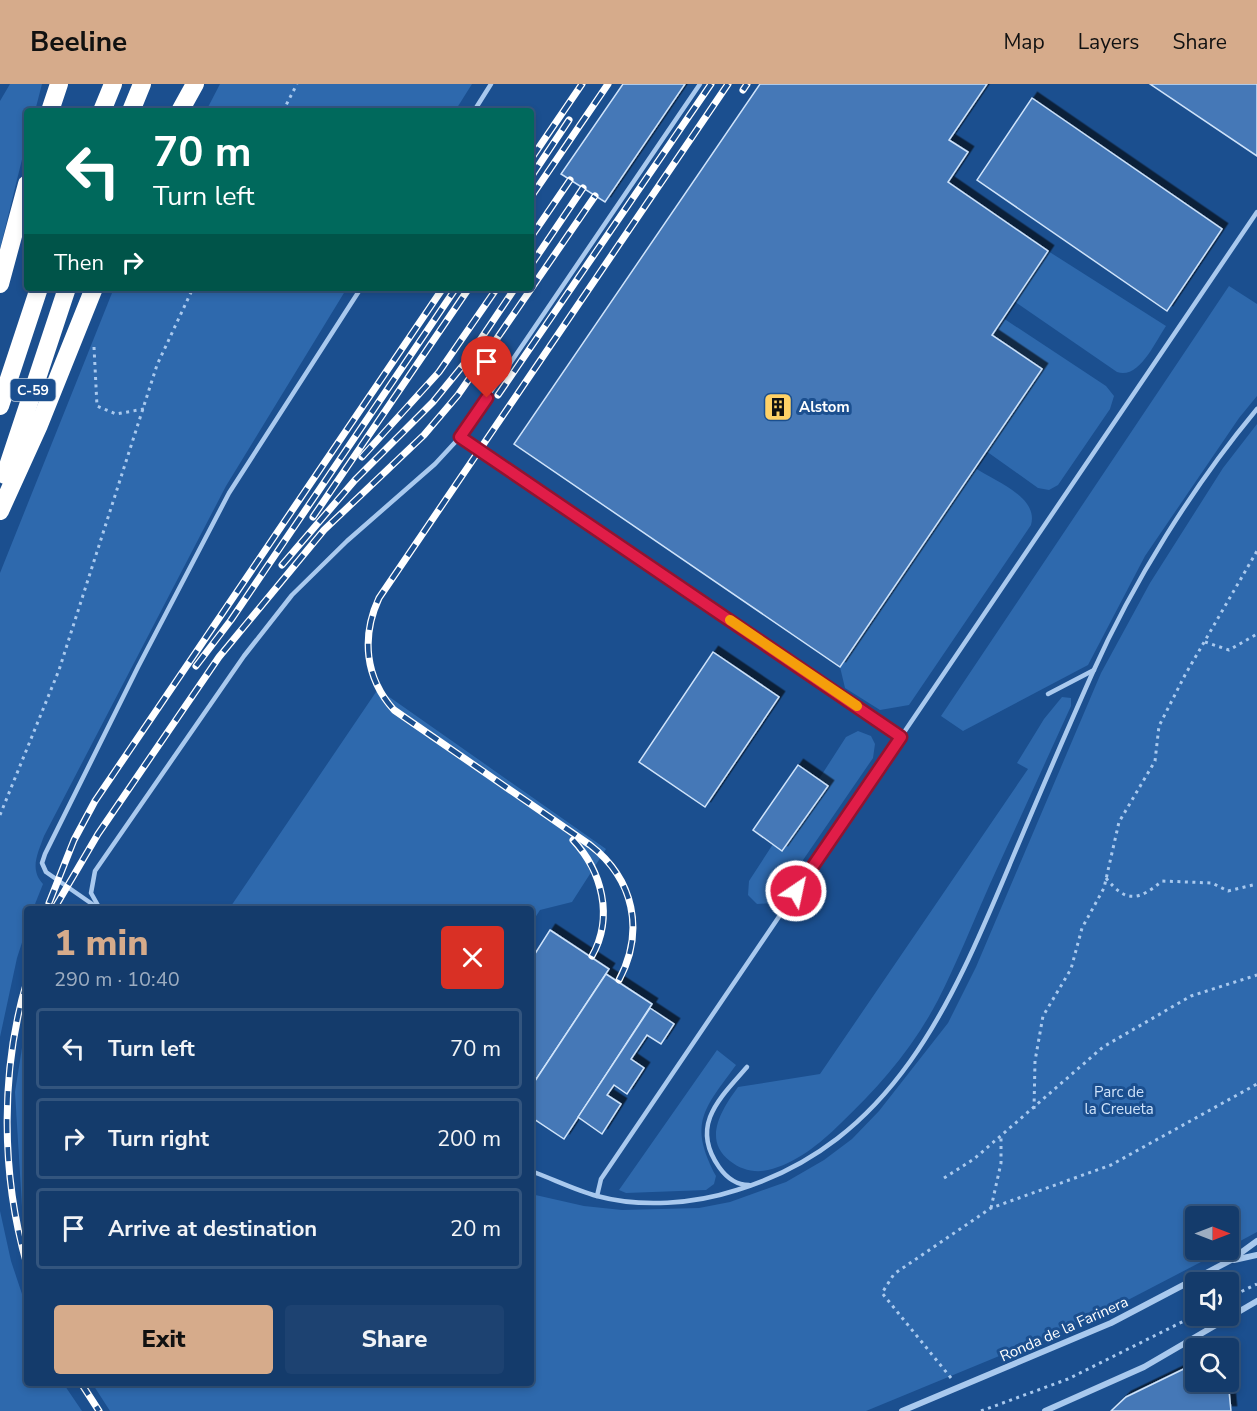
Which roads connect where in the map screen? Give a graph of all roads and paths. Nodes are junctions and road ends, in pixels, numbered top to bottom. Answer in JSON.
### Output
{"nodes":[{"id":1,"x":59,"y":84,"type":"edge"},
{"id":2,"x":113,"y":84,"type":"edge"},
{"id":3,"x":142,"y":84,"type":"edge"},
{"id":4,"x":195,"y":84,"type":"edge"},
{"id":5,"x":297,"y":84,"type":"edge"},
{"id":6,"x":491,"y":84,"type":"edge"},
{"id":7,"x":700,"y":84,"type":"edge"},
{"id":8,"x":51,"y":108,"type":"edge"},
{"id":9,"x":103,"y":108,"type":"edge"},
{"id":10,"x":132,"y":108,"type":"edge"},
{"id":11,"x":182,"y":108,"type":"edge"},
{"id":12,"x":285,"y":108,"type":"edge"},
{"id":13,"x":476,"y":108,"type":"edge"},
{"id":14,"x":24,"y":195,"type":"edge"},
{"id":15,"x":1257,"y":212,"type":"edge"},
{"id":16,"x":0,"y":284,"type":"edge"},
{"id":17,"x":38,"y":291,"type":"edge"},
{"id":18,"x":66,"y":291,"type":"edge"},
{"id":19,"x":93,"y":291,"type":"edge"},
{"id":20,"x":192,"y":291,"type":"edge"},
{"id":21,"x":359,"y":291,"type":"edge"},
{"id":22,"x":94,"y":347,"type":"dead end"},
{"id":23,"x":0,"y":406,"type":"edge"},
{"id":24,"x":144,"y":409,"type":"junction"},
{"id":25,"x":1257,"y":409,"type":"edge"},
{"id":26,"x":460,"y":437,"type":"junction"},
{"id":27,"x":0,"y":491,"type":"edge"},
{"id":28,"x":0,"y":511,"type":"edge"},
{"id":29,"x":1257,"y":551,"type":"edge"},
{"id":30,"x":1257,"y":634,"type":"edge"},
{"id":31,"x":1205,"y":642,"type":"junction"},
{"id":32,"x":1094,"y":670,"type":"junction"},
{"id":33,"x":1048,"y":694,"type":"dead end"},
{"id":34,"x":901,"y":737,"type":"junction"},
{"id":35,"x":0,"y":815,"type":"edge"},
{"id":36,"x":1106,"y":878,"type":"junction"},
{"id":37,"x":1257,"y":884,"type":"edge"},
{"id":38,"x":96,"y":906,"type":"edge"},
{"id":39,"x":98,"y":906,"type":"edge"},
{"id":40,"x":1257,"y":975,"type":"edge"},
{"id":41,"x":747,"y":1067,"type":"dead end"},
{"id":42,"x":1257,"y":1084,"type":"edge"},
{"id":43,"x":1034,"y":1109,"type":"junction"},
{"id":44,"x":1001,"y":1136,"type":"junction"},
{"id":45,"x":534,"y":1172,"type":"edge"},
{"id":46,"x":944,"y":1178,"type":"dead end"},
{"id":47,"x":753,"y":1185,"type":"junction"},
{"id":48,"x":597,"y":1197,"type":"junction"},
{"id":49,"x":991,"y":1208,"type":"junction"},
{"id":50,"x":1257,"y":1241,"type":"edge"},
{"id":51,"x":1239,"y":1254,"type":"edge"},
{"id":52,"x":1257,"y":1255,"type":"edge"},
{"id":53,"x":1239,"y":1258,"type":"edge"},
{"id":54,"x":1231,"y":1260,"type":"edge"},
{"id":55,"x":1257,"y":1284,"type":"edge"},
{"id":56,"x":1239,"y":1293,"type":"edge"},
{"id":57,"x":1257,"y":1301,"type":"edge"},
{"id":58,"x":1185,"y":1320,"type":"edge"},
{"id":59,"x":959,"y":1388,"type":"junction"},
{"id":60,"x":902,"y":1411,"type":"edge"},
{"id":61,"x":981,"y":1411,"type":"edge"},
{"id":62,"x":1046,"y":1411,"type":"edge"}],
"edges":[{"from":1,"to":8,"type":"highway"},
{"from":2,"to":9,"type":"highway"},
{"from":3,"to":10,"type":"highway"},
{"from":4,"to":11,"type":"highway"},
{"from":5,"to":12,"type":"path"},
{"from":6,"to":13,"type":"lane"},
{"from":7,"to":26,"type":"lane"},
{"from":14,"to":16,"type":"highway"},
{"from":15,"to":34,"type":"lane"},
{"from":17,"to":23,"type":"highway","number":"C-59"},
{"from":18,"to":27,"type":"highway","number":"C-59"},
{"from":19,"to":28,"type":"highway"},
{"from":20,"to":24,"type":"path"},
{"from":21,"to":38,"type":"lane"},
{"from":22,"to":24,"type":"path"},
{"from":24,"to":35,"type":"path"},
{"from":25,"to":32,"type":"lane"},
{"from":26,"to":34,"type":"lane"},
{"from":26,"to":39,"type":"lane"},
{"from":29,"to":31,"type":"path"},
{"from":30,"to":31,"type":"path"},
{"from":31,"to":36,"type":"path"},
{"from":32,"to":33,"type":"lane"},
{"from":32,"to":47,"type":"lane"},
{"from":34,"to":48,"type":"lane"},
{"from":36,"to":37,"type":"path"},
{"from":36,"to":43,"type":"path"},
{"from":40,"to":43,"type":"path"},
{"from":41,"to":47,"type":"lane"},
{"from":42,"to":49,"type":"path"},
{"from":43,"to":44,"type":"path"},
{"from":44,"to":46,"type":"path"},
{"from":44,"to":49,"type":"path"},
{"from":45,"to":48,"type":"lane"},
{"from":47,"to":48,"type":"lane"},
{"from":49,"to":59,"type":"path"},
{"from":50,"to":51,"type":"street","name":"Ronda de la Farinera"},
{"from":52,"to":53,"type":"street","name":"Ronda de la Farinera"},
{"from":54,"to":59,"type":"street","name":"Ronda de la Farinera"},
{"from":55,"to":56,"type":"path"},
{"from":57,"to":62,"type":"street"},
{"from":58,"to":61,"type":"path"},
{"from":59,"to":60,"type":"street","name":"Ronda de la Farinera"}]}
